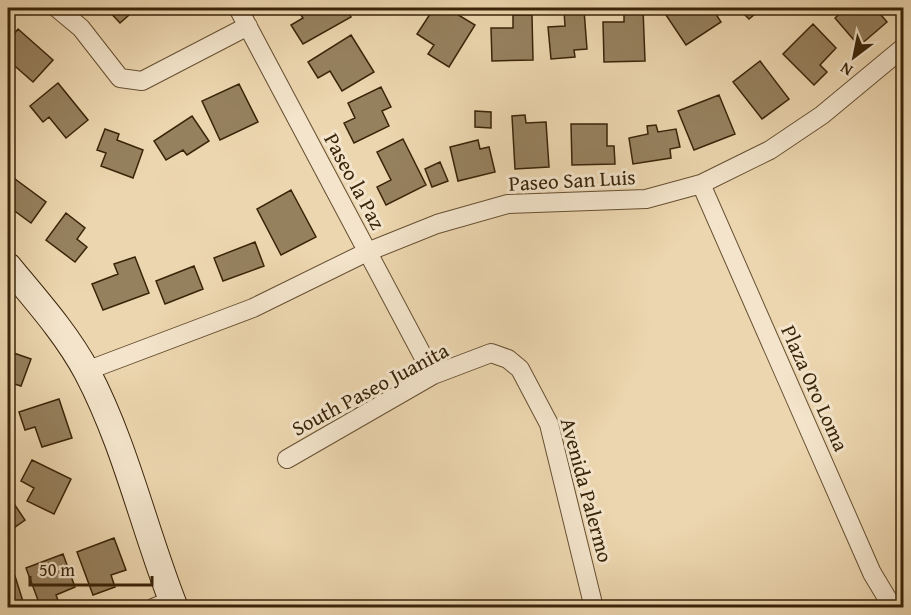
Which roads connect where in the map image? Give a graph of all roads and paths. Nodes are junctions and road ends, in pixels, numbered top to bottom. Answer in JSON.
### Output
{"nodes":[{"id":1,"x":57,"y":8,"type":"edge"},
{"id":2,"x":238,"y":8,"type":"edge"},
{"id":3,"x":248,"y":26,"type":"junction"},
{"id":4,"x":903,"y":46,"type":"edge"},
{"id":5,"x":701,"y":184,"type":"junction"},
{"id":6,"x":367,"y":252,"type":"junction"},
{"id":7,"x":8,"y":266,"type":"edge"},
{"id":8,"x":508,"y":359,"type":"joint"},
{"id":9,"x":86,"y":371,"type":"junction"},
{"id":10,"x":433,"y":375,"type":"junction"},
{"id":11,"x":286,"y":459,"type":"dead end"},
{"id":12,"x":167,"y":605,"type":"edge"},
{"id":13,"x":594,"y":608,"type":"edge"},
{"id":14,"x":893,"y":608,"type":"edge"}],
"edges":[{"from":1,"to":3,"type":"street"},
{"from":2,"to":3,"type":"street","name":"Paseo la Paz"},
{"from":3,"to":6,"type":"street","name":"Paseo la Paz"},
{"from":4,"to":5,"type":"street","name":"Paseo San Luis"},
{"from":5,"to":6,"type":"street","name":"Paseo San Luis"},
{"from":5,"to":14,"type":"street","name":"Plaza Oro Loma"},
{"from":6,"to":9,"type":"street","name":"Paseo San Luis"},
{"from":6,"to":10,"type":"street","name":"Paseo la Paz"},
{"from":7,"to":9,"type":"street"},
{"from":8,"to":10,"type":"street","name":"South Paseo Juanita"},
{"from":8,"to":13,"type":"street","name":"Avenida Palermo"},
{"from":9,"to":12,"type":"street"},
{"from":10,"to":11,"type":"street","name":"South Paseo Juanita"}]}
